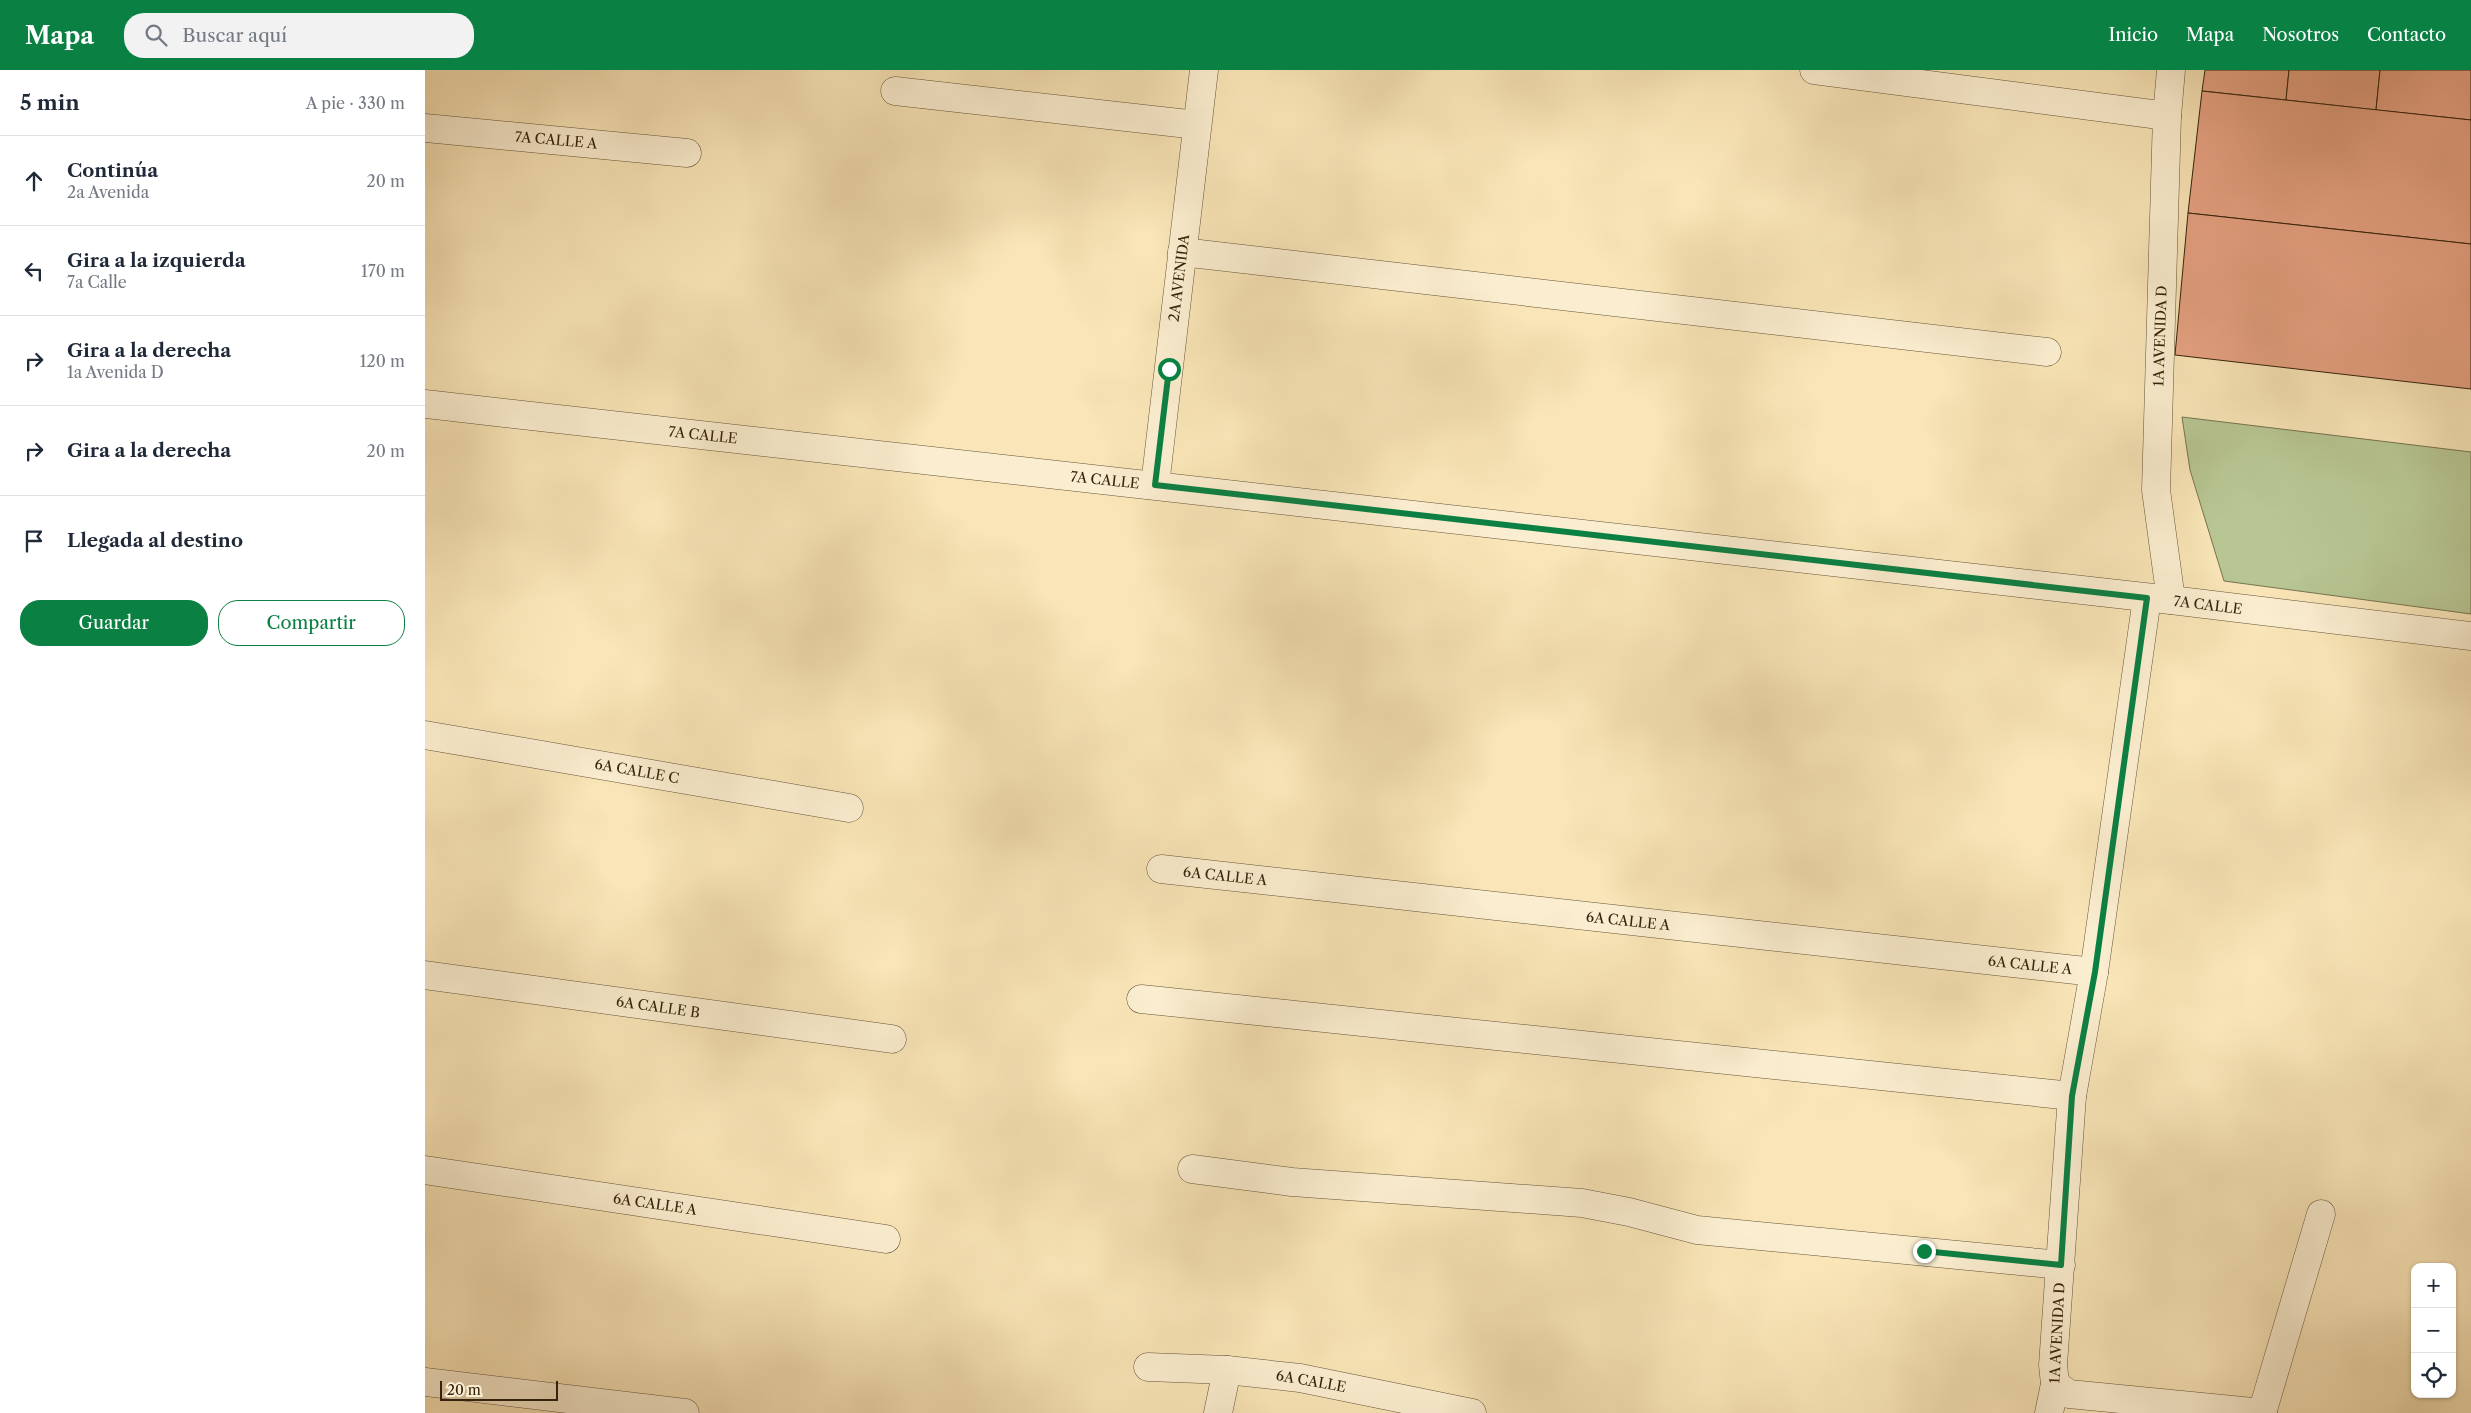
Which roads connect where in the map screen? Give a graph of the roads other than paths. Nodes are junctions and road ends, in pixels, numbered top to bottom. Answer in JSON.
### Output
{"nodes":[{"id":1,"x":1204,"y":70,"type":"edge"},
{"id":2,"x":1814,"y":70,"type":"edge"},
{"id":3,"x":2171,"y":70,"type":"edge"},
{"id":4,"x":895,"y":91,"type":"dead end"},
{"id":5,"x":2167,"y":116,"type":"junction"},
{"id":6,"x":1197,"y":125,"type":"junction"},
{"id":7,"x":425,"y":128,"type":"edge"},
{"id":8,"x":687,"y":153,"type":"dead end"},
{"id":9,"x":1182,"y":252,"type":"junction"},
{"id":10,"x":2047,"y":352,"type":"dead end"},
{"id":11,"x":425,"y":404,"type":"edge"},
{"id":12,"x":1155,"y":485,"type":"junction"},
{"id":13,"x":2159,"y":599,"type":"junction"},
{"id":14,"x":2471,"y":636,"type":"edge"},
{"id":15,"x":425,"y":735,"type":"edge"},
{"id":16,"x":849,"y":808,"type":"dead end"},
{"id":17,"x":1161,"y":869,"type":"dead end"},
{"id":18,"x":2095,"y":972,"type":"junction"},
{"id":19,"x":425,"y":975,"type":"edge"},
{"id":20,"x":1141,"y":1000,"type":"dead end"},
{"id":21,"x":892,"y":1039,"type":"dead end"},
{"id":22,"x":2072,"y":1096,"type":"junction"},
{"id":23,"x":1193,"y":1169,"type":"dead end"},
{"id":24,"x":425,"y":1170,"type":"edge"},
{"id":25,"x":2321,"y":1214,"type":"dead end"},
{"id":26,"x":886,"y":1238,"type":"dead end"},
{"id":27,"x":2061,"y":1265,"type":"junction"},
{"id":28,"x":1148,"y":1367,"type":"dead end"},
{"id":29,"x":1227,"y":1370,"type":"junction"},
{"id":30,"x":425,"y":1382,"type":"edge"},
{"id":31,"x":2055,"y":1384,"type":"junction"},
{"id":32,"x":685,"y":1413,"type":"edge"},
{"id":33,"x":1218,"y":1413,"type":"edge"},
{"id":34,"x":1473,"y":1413,"type":"edge"},
{"id":35,"x":2049,"y":1413,"type":"edge"},
{"id":36,"x":2263,"y":1413,"type":"edge"}],
"edges":[{"from":1,"to":6,"type":"street","name":"2A AVENIDA"},
{"from":2,"to":5,"type":"street"},
{"from":3,"to":5,"type":"street","name":"1A AVENIDA D"},
{"from":4,"to":6,"type":"street"},
{"from":5,"to":13,"type":"street","name":"1A AVENIDA D"},
{"from":6,"to":9,"type":"street","name":"2A AVENIDA"},
{"from":7,"to":8,"type":"street","name":"7A CALLE A"},
{"from":9,"to":10,"type":"street"},
{"from":9,"to":12,"type":"street","name":"2A AVENIDA"},
{"from":11,"to":12,"type":"street","name":"7A CALLE"},
{"from":12,"to":13,"type":"street","name":"7A CALLE"},
{"from":13,"to":14,"type":"street","name":"7A CALLE"},
{"from":13,"to":18,"type":"street","name":"1A AVENIDA D"},
{"from":15,"to":16,"type":"street","name":"6A CALLE C"},
{"from":17,"to":18,"type":"street","name":"6A CALLE A"},
{"from":18,"to":22,"type":"street","name":"1A AVENIDA D"},
{"from":19,"to":21,"type":"street","name":"6A CALLE B"},
{"from":20,"to":22,"type":"street"},
{"from":22,"to":27,"type":"street","name":"1A AVENIDA D"},
{"from":23,"to":27,"type":"street"},
{"from":24,"to":26,"type":"street","name":"6A CALLE A"},
{"from":25,"to":36,"type":"street"},
{"from":27,"to":31,"type":"street","name":"1A AVENIDA D"},
{"from":28,"to":29,"type":"street","name":"6A CALLE"},
{"from":29,"to":33,"type":"street"},
{"from":29,"to":34,"type":"street","name":"6A CALLE"},
{"from":30,"to":32,"type":"street"},
{"from":31,"to":35,"type":"street","name":"1A AVENIDA D"},
{"from":31,"to":36,"type":"street"}]}
